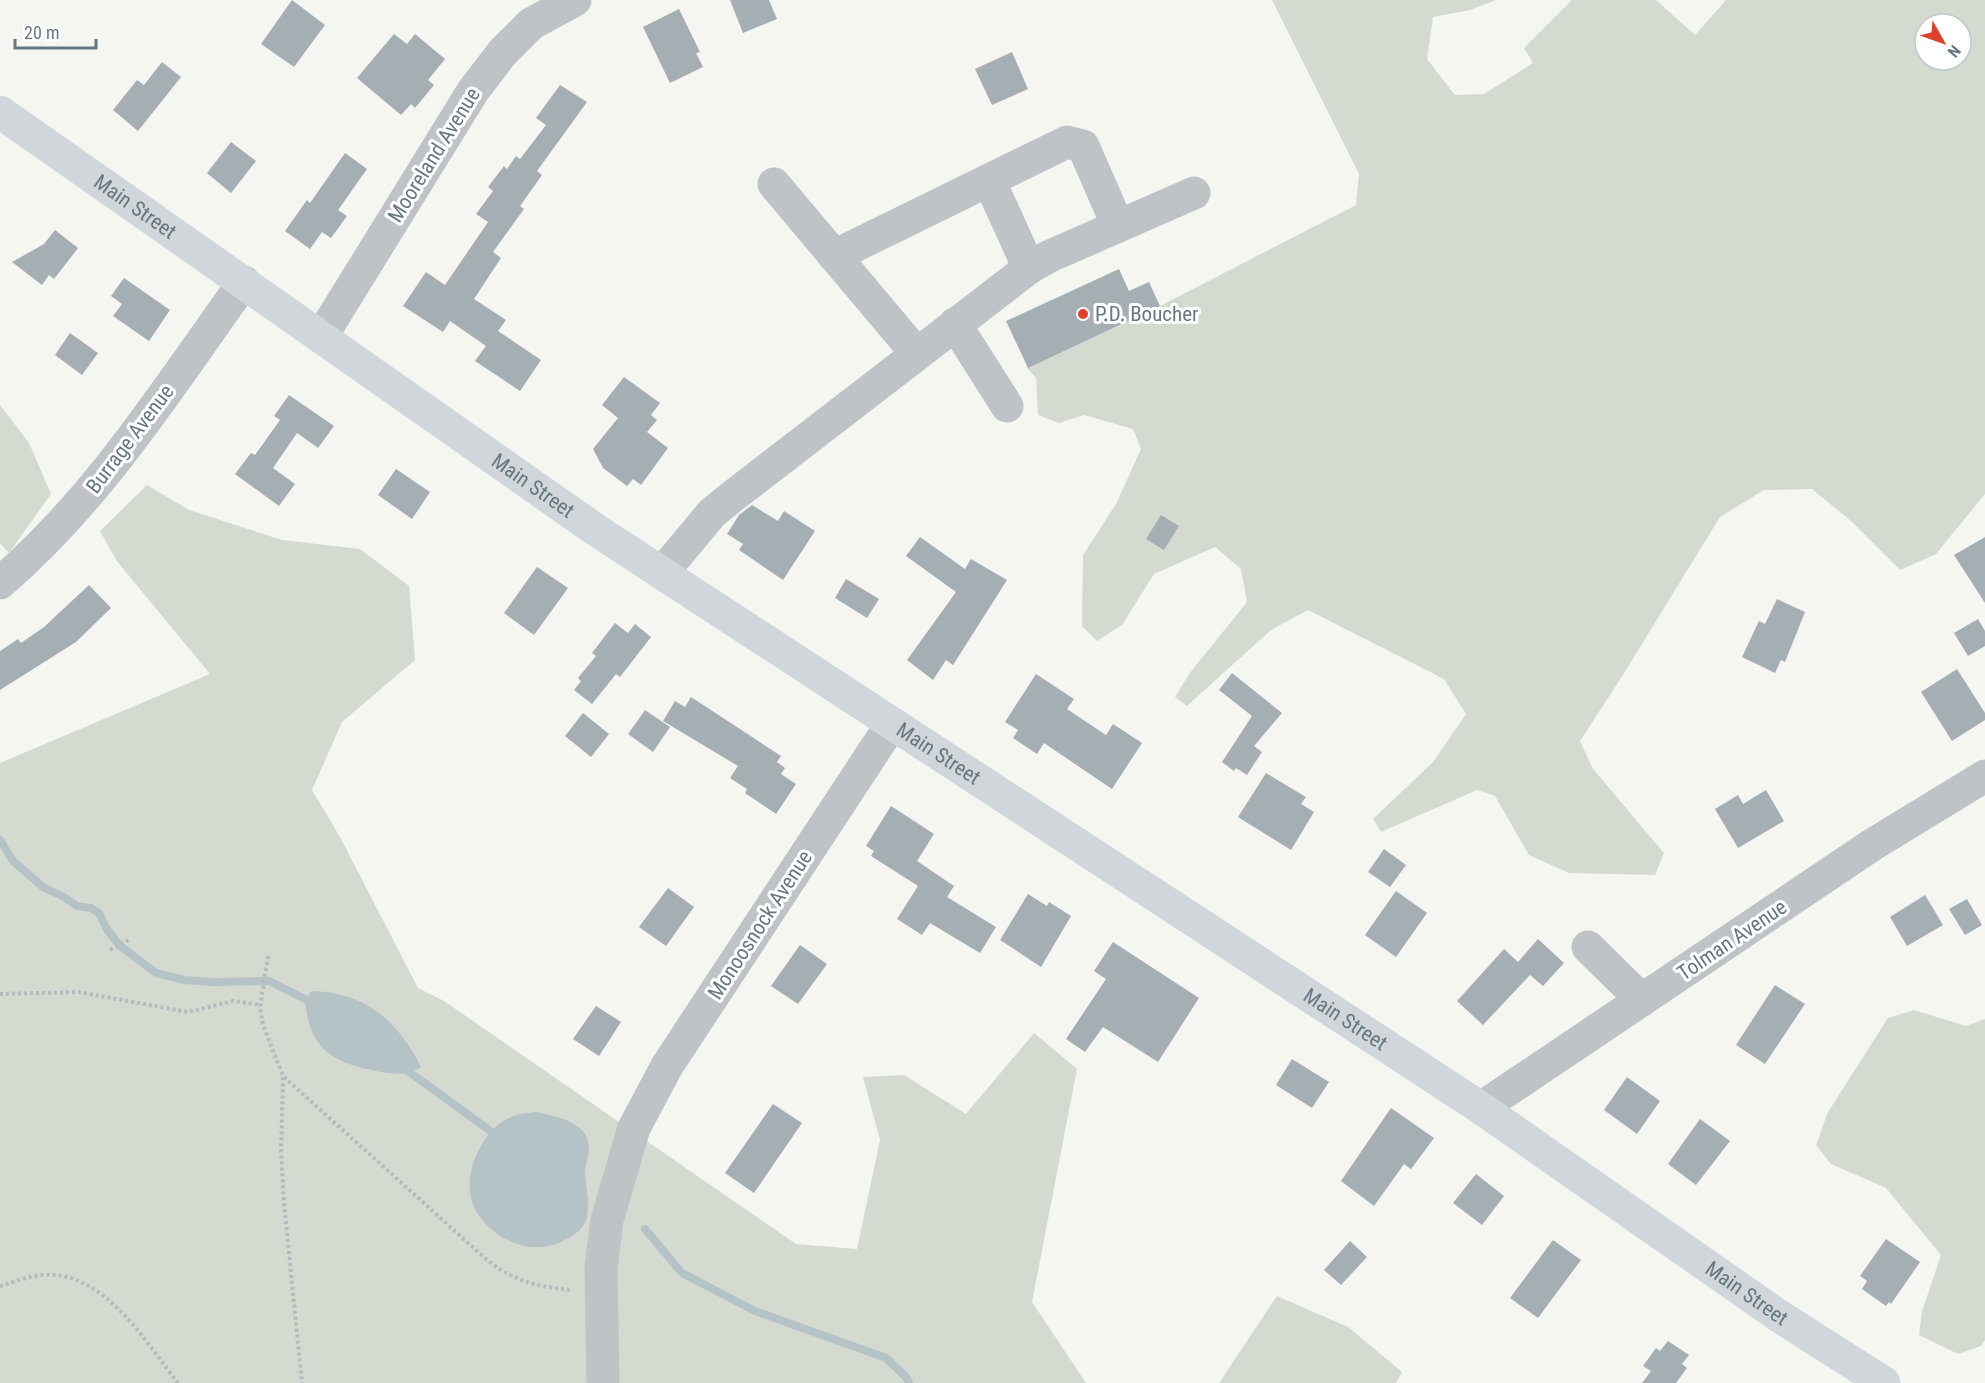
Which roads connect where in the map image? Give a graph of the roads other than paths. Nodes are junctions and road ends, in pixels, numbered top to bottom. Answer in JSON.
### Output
{"nodes":[{"id":1,"x":575,"y":0,"type":"edge"},
{"id":2,"x":0,"y":112,"type":"edge"},
{"id":3,"x":989,"y":180,"type":"junction"},
{"id":4,"x":774,"y":184,"type":"dead end"},
{"id":5,"x":1194,"y":193,"type":"dead end"},
{"id":6,"x":1118,"y":226,"type":"junction"},
{"id":7,"x":834,"y":256,"type":"junction"},
{"id":8,"x":1029,"y":268,"type":"junction"},
{"id":9,"x":244,"y":282,"type":"junction"},
{"id":10,"x":955,"y":324,"type":"junction"},
{"id":11,"x":321,"y":337,"type":"junction"},
{"id":12,"x":916,"y":354,"type":"junction"},
{"id":13,"x":1007,"y":406,"type":"dead end"},
{"id":14,"x":662,"y":573,"type":"junction"},
{"id":15,"x":0,"y":583,"type":"edge"},
{"id":16,"x":891,"y":725,"type":"junction"},
{"id":17,"x":1985,"y":776,"type":"edge"},
{"id":18,"x":1587,"y":947,"type":"dead end"},
{"id":19,"x":1642,"y":1000,"type":"junction"},
{"id":20,"x":1481,"y":1108,"type":"junction"},
{"id":21,"x":603,"y":1383,"type":"edge"},
{"id":22,"x":1884,"y":1383,"type":"edge"}],
"edges":[{"from":1,"to":11,"type":"street","name":"Mooreland Avenue"},
{"from":2,"to":9,"type":"main road","name":"Main Street"},
{"from":3,"to":6,"type":"street"},
{"from":3,"to":7,"type":"street"},
{"from":3,"to":8,"type":"street"},
{"from":4,"to":7,"type":"street"},
{"from":5,"to":6,"type":"street"},
{"from":6,"to":8,"type":"street"},
{"from":7,"to":12,"type":"street"},
{"from":8,"to":10,"type":"street"},
{"from":9,"to":11,"type":"main road","name":"Main Street"},
{"from":9,"to":15,"type":"street","name":"Burrage Avenue"},
{"from":10,"to":12,"type":"street"},
{"from":10,"to":13,"type":"street"},
{"from":11,"to":14,"type":"main road","name":"Main Street"},
{"from":12,"to":14,"type":"street"},
{"from":14,"to":16,"type":"main road","name":"Main Street"},
{"from":16,"to":20,"type":"main road","name":"Main Street"},
{"from":16,"to":21,"type":"street","name":"Monoosnock Avenue"},
{"from":17,"to":19,"type":"street","name":"Tolman Avenue"},
{"from":18,"to":19,"type":"street"},
{"from":19,"to":20,"type":"street","name":"Tolman Avenue"},
{"from":20,"to":22,"type":"main road","name":"Main Street"}]}
